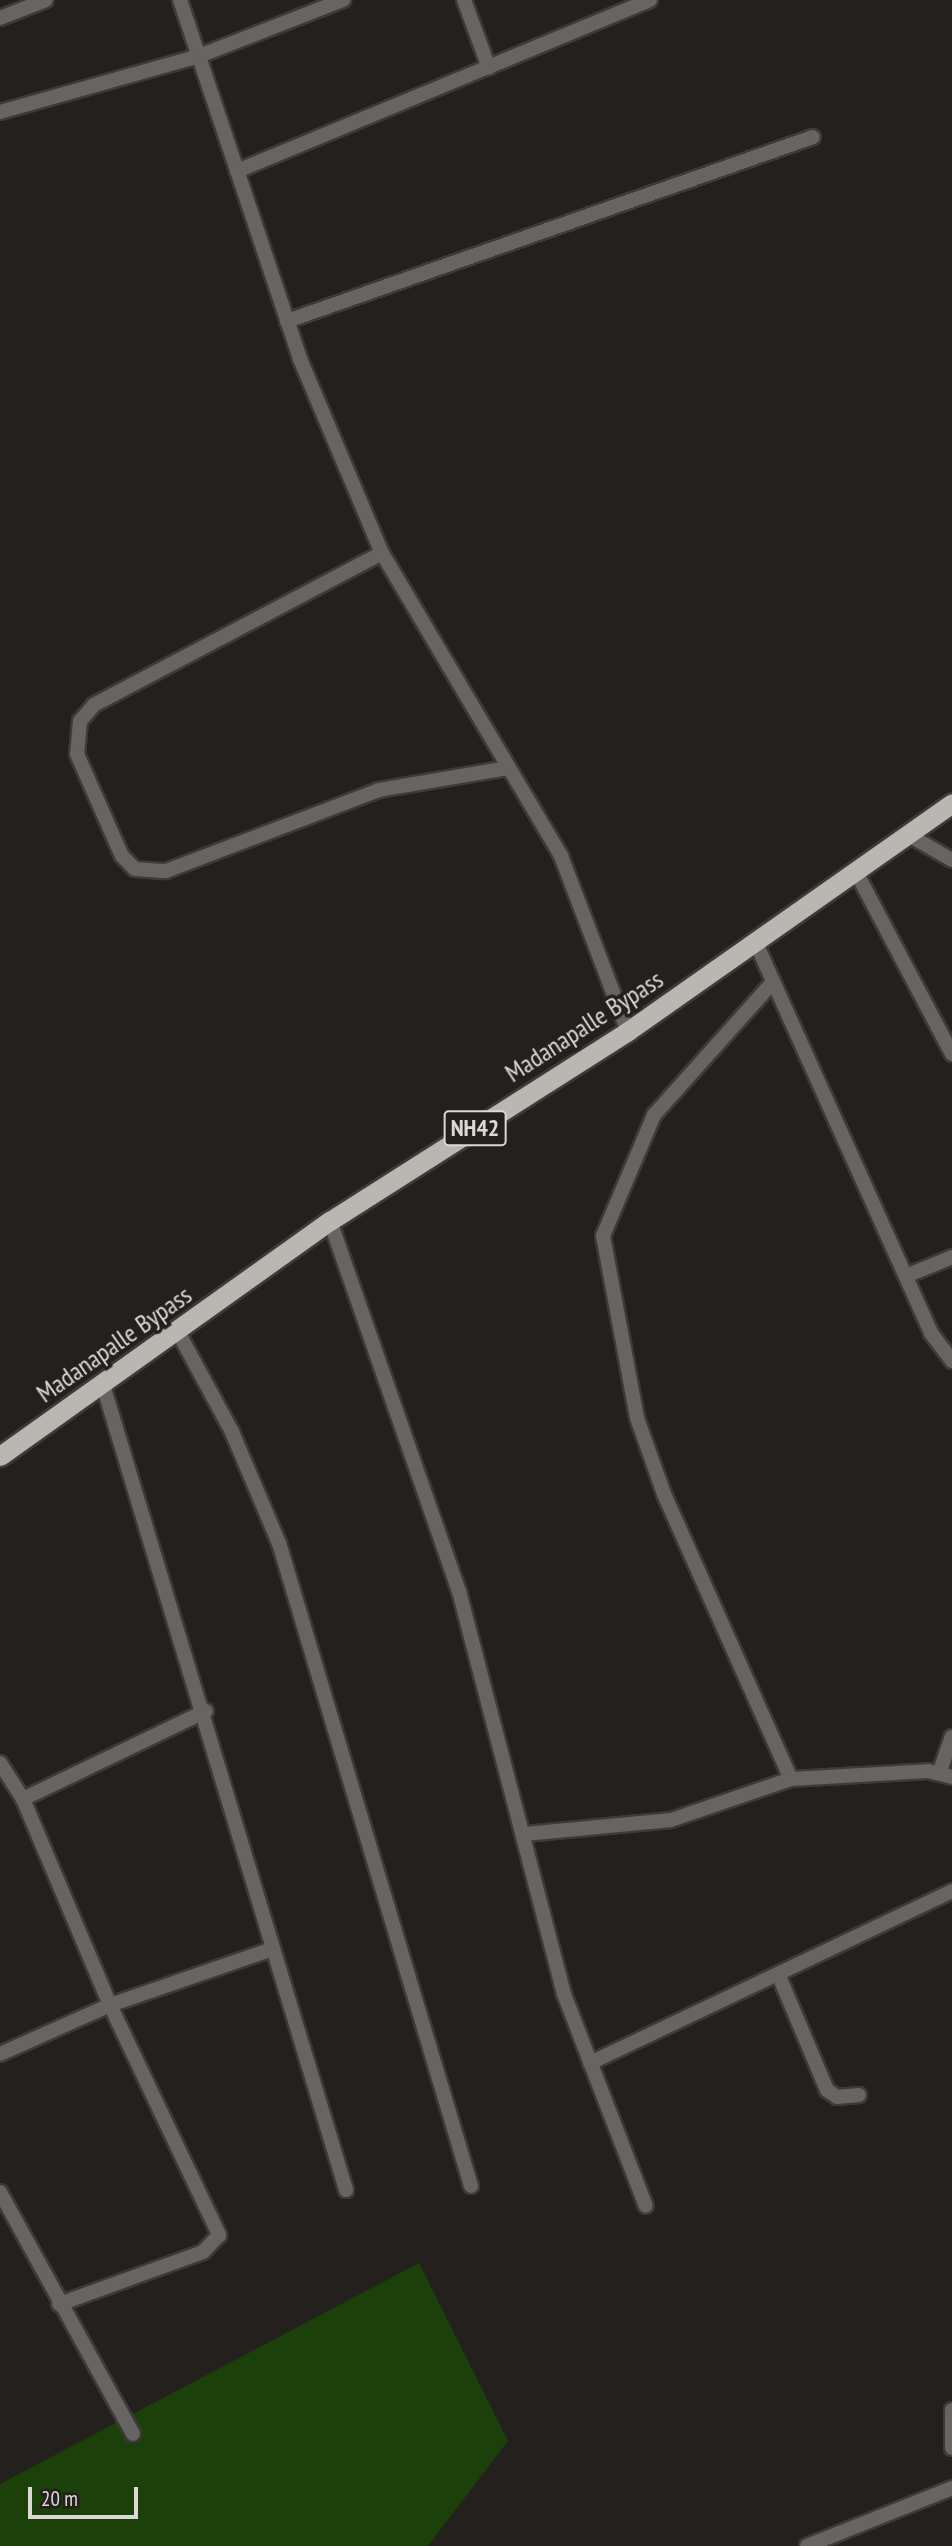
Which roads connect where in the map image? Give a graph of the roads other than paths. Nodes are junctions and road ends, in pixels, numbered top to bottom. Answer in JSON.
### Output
{"nodes":[{"id":1,"x":46,"y":0,"type":"edge"},
{"id":2,"x":180,"y":0,"type":"edge"},
{"id":3,"x":343,"y":0,"type":"edge"},
{"id":4,"x":464,"y":0,"type":"edge"},
{"id":5,"x":650,"y":0,"type":"edge"},
{"id":6,"x":0,"y":18,"type":"edge"},
{"id":7,"x":199,"y":56,"type":"junction"},
{"id":8,"x":489,"y":68,"type":"junction"},
{"id":9,"x":0,"y":112,"type":"edge"},
{"id":10,"x":813,"y":137,"type":"dead end"},
{"id":11,"x":237,"y":171,"type":"junction"},
{"id":12,"x":288,"y":321,"type":"junction"},
{"id":13,"x":382,"y":553,"type":"junction"},
{"id":14,"x":508,"y":768,"type":"junction"},
{"id":15,"x":952,"y":803,"type":"edge"},
{"id":16,"x":907,"y":834,"type":"junction"},
{"id":17,"x":952,"y":860,"type":"edge"},
{"id":18,"x":856,"y":870,"type":"junction"},
{"id":19,"x":755,"y":941,"type":"junction"},
{"id":20,"x":773,"y":982,"type":"junction"},
{"id":21,"x":628,"y":1031,"type":"junction"},
{"id":22,"x":952,"y":1054,"type":"edge"},
{"id":23,"x":330,"y":1221,"type":"junction"},
{"id":24,"x":952,"y":1257,"type":"edge"},
{"id":25,"x":906,"y":1276,"type":"junction"},
{"id":26,"x":178,"y":1332,"type":"junction"},
{"id":27,"x":952,"y":1361,"type":"edge"},
{"id":28,"x":103,"y":1385,"type":"junction"},
{"id":29,"x":0,"y":1456,"type":"edge"},
{"id":30,"x":206,"y":1711,"type":"junction"},
{"id":31,"x":952,"y":1737,"type":"edge"},
{"id":32,"x":0,"y":1763,"type":"edge"},
{"id":33,"x":946,"y":1774,"type":"edge"},
{"id":34,"x":791,"y":1779,"type":"junction"},
{"id":35,"x":23,"y":1800,"type":"junction"},
{"id":36,"x":525,"y":1834,"type":"junction"},
{"id":37,"x":952,"y":1891,"type":"edge"},
{"id":38,"x":273,"y":1949,"type":"junction"},
{"id":39,"x":779,"y":1976,"type":"junction"},
{"id":40,"x":110,"y":2005,"type":"junction"},
{"id":41,"x":0,"y":2054,"type":"edge"},
{"id":42,"x":590,"y":2063,"type":"junction"},
{"id":43,"x":859,"y":2095,"type":"dead end"},
{"id":44,"x":471,"y":2186,"type":"dead end"},
{"id":45,"x":346,"y":2190,"type":"dead end"},
{"id":46,"x":0,"y":2192,"type":"edge"},
{"id":47,"x":646,"y":2206,"type":"dead end"},
{"id":48,"x":59,"y":2304,"type":"junction"},
{"id":49,"x":952,"y":2410,"type":"edge"},
{"id":50,"x":133,"y":2434,"type":"dead end"},
{"id":51,"x":952,"y":2448,"type":"edge"},
{"id":52,"x":952,"y":2488,"type":"edge"},
{"id":53,"x":807,"y":2546,"type":"edge"}],
"edges":[{"from":1,"to":6,"type":"street"},
{"from":2,"to":7,"type":"street"},
{"from":3,"to":7,"type":"street"},
{"from":4,"to":8,"type":"street"},
{"from":5,"to":8,"type":"street"},
{"from":7,"to":9,"type":"street"},
{"from":7,"to":11,"type":"street"},
{"from":8,"to":11,"type":"street"},
{"from":10,"to":12,"type":"street"},
{"from":11,"to":12,"type":"street"},
{"from":12,"to":13,"type":"street"},
{"from":13,"to":14,"type":"street"},
{"from":13,"to":14,"type":"street"},
{"from":14,"to":21,"type":"street"},
{"from":15,"to":16,"type":"highway","name":"Madanapalle Bypass","number":"NH42"},
{"from":16,"to":17,"type":"street"},
{"from":16,"to":18,"type":"highway","name":"Madanapalle Bypass","number":"NH42"},
{"from":18,"to":19,"type":"highway","name":"Madanapalle Bypass","number":"NH42"},
{"from":18,"to":22,"type":"street"},
{"from":19,"to":20,"type":"street"},
{"from":19,"to":21,"type":"highway","name":"Madanapalle Bypass","number":"NH42"},
{"from":20,"to":25,"type":"street"},
{"from":20,"to":34,"type":"street"},
{"from":21,"to":23,"type":"highway","name":"Madanapalle Bypass","number":"NH42"},
{"from":23,"to":26,"type":"highway","name":"Madanapalle Bypass","number":"NH42"},
{"from":23,"to":36,"type":"street"},
{"from":24,"to":25,"type":"street"},
{"from":25,"to":27,"type":"street"},
{"from":26,"to":28,"type":"highway","name":"Madanapalle Bypass","number":"NH42"},
{"from":26,"to":44,"type":"street"},
{"from":28,"to":29,"type":"highway","name":"Madanapalle Bypass","number":"NH42"},
{"from":28,"to":30,"type":"street"},
{"from":30,"to":35,"type":"street"},
{"from":30,"to":38,"type":"street"},
{"from":31,"to":33,"type":"street"},
{"from":32,"to":35,"type":"street"},
{"from":33,"to":34,"type":"street"},
{"from":34,"to":36,"type":"street"},
{"from":35,"to":40,"type":"street"},
{"from":36,"to":42,"type":"street"},
{"from":37,"to":39,"type":"street"},
{"from":38,"to":40,"type":"street"},
{"from":38,"to":45,"type":"street"},
{"from":39,"to":42,"type":"street"},
{"from":39,"to":43,"type":"street"},
{"from":40,"to":41,"type":"street"},
{"from":40,"to":48,"type":"street"},
{"from":42,"to":47,"type":"street"},
{"from":46,"to":48,"type":"street"},
{"from":48,"to":50,"type":"street"},
{"from":49,"to":51,"type":"street"},
{"from":52,"to":53,"type":"street"}]}
